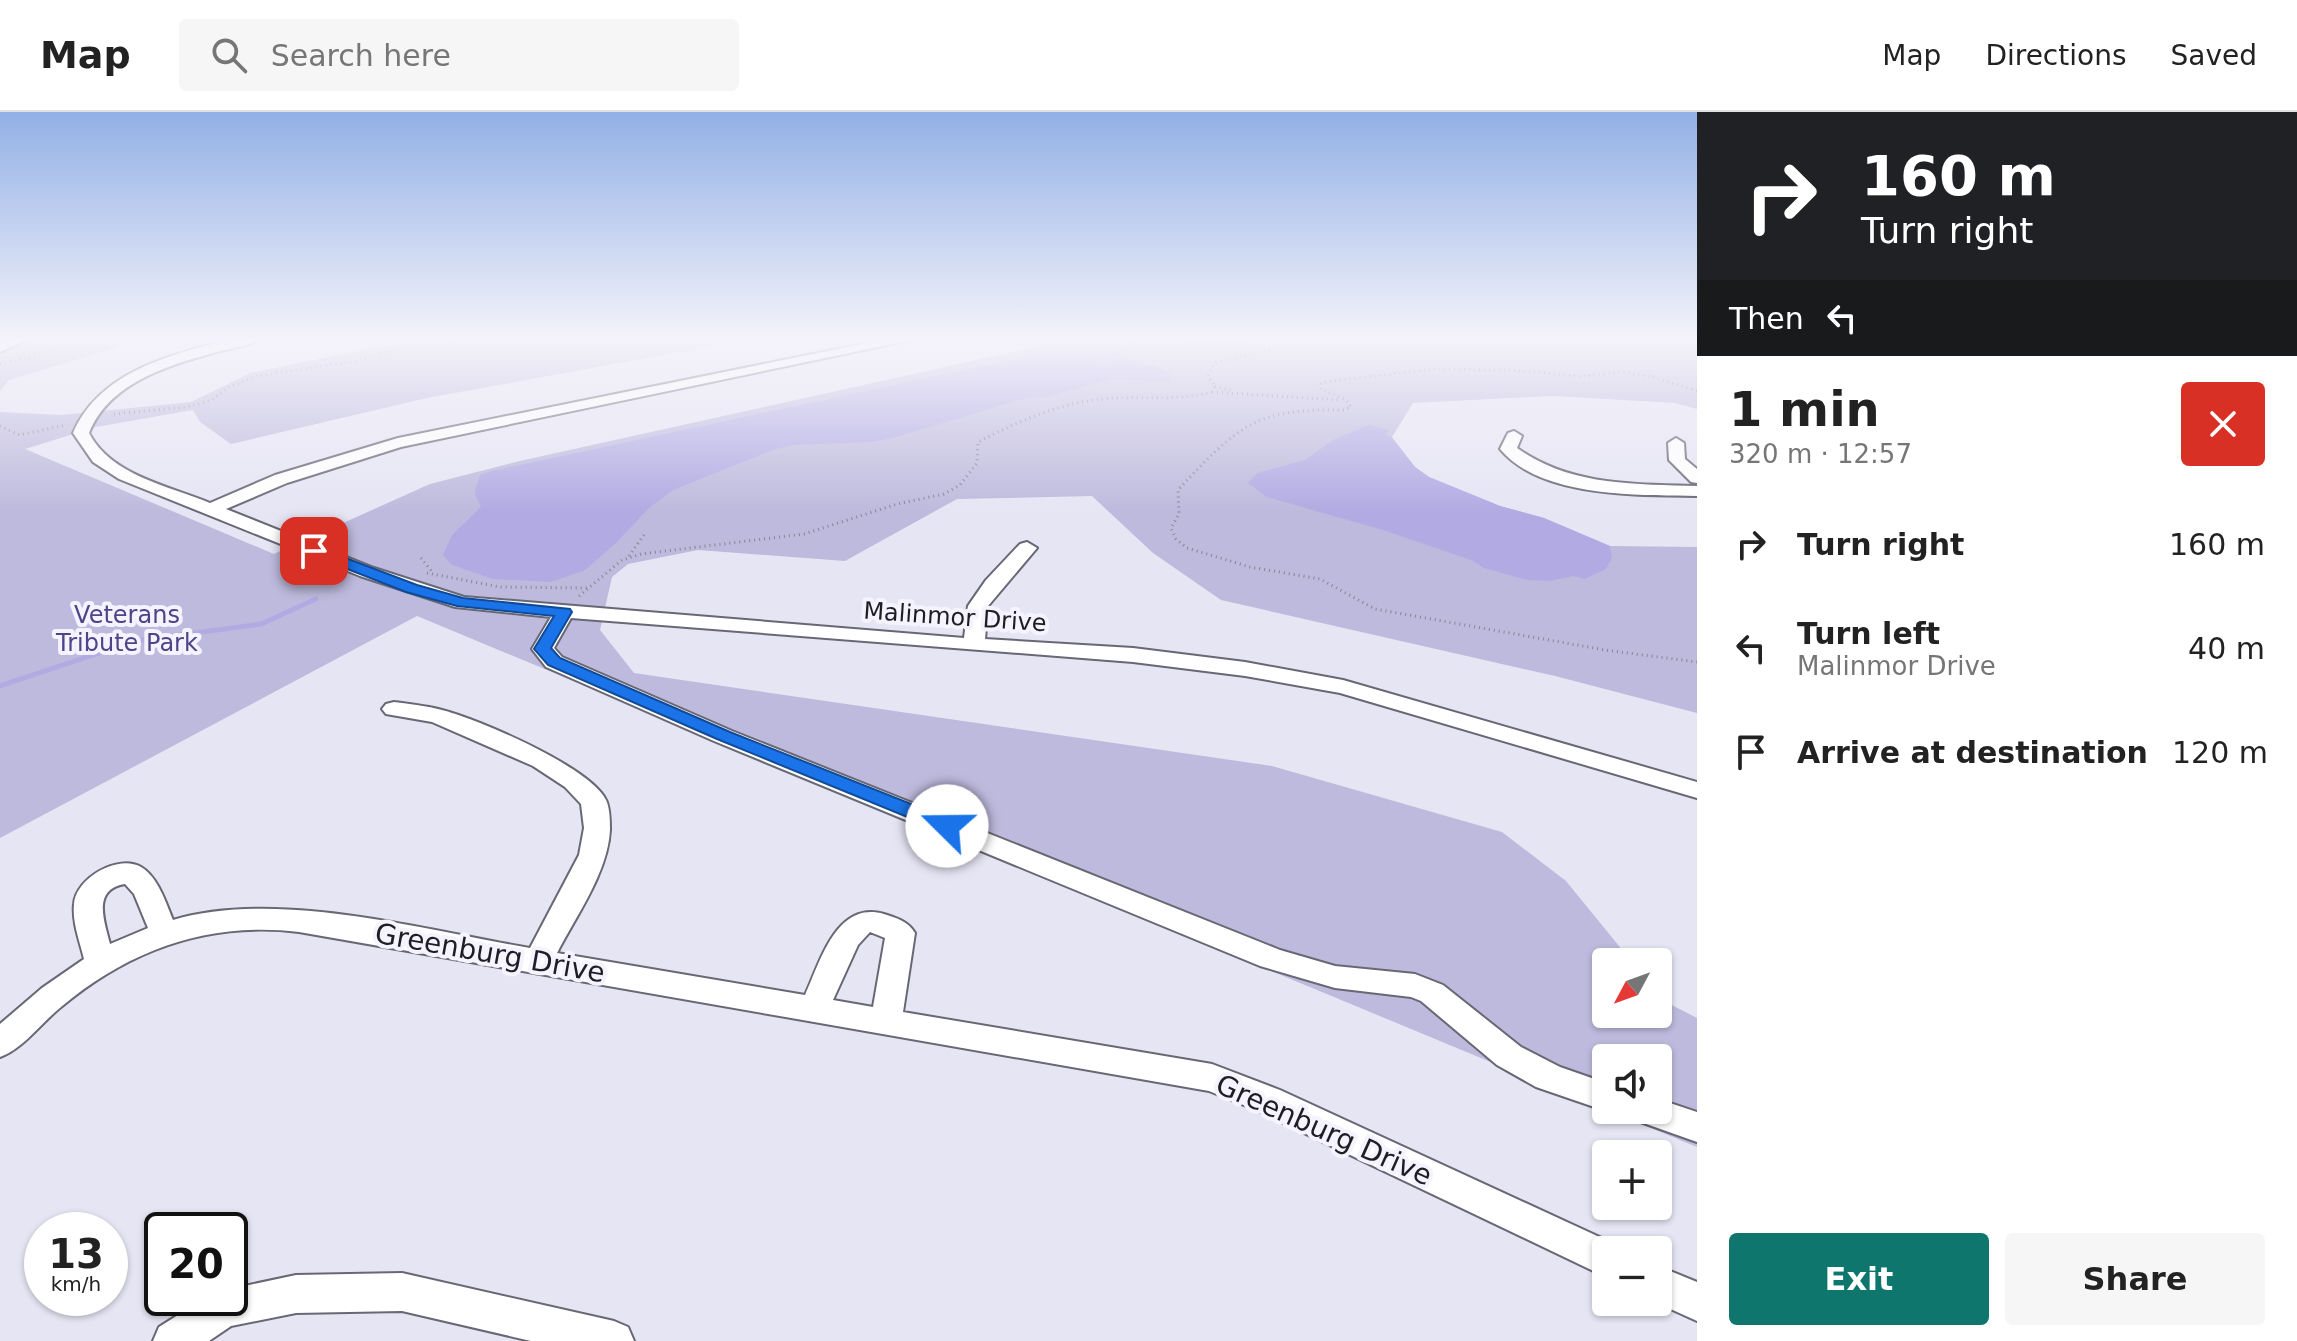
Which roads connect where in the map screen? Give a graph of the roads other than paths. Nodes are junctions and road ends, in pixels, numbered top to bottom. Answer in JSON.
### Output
{"nodes":[{"id":1,"x":105,"y":396,"type":"edge"},
{"id":2,"x":627,"y":396,"type":"edge"},
{"id":3,"x":1514,"y":436,"type":"dead end"},
{"id":4,"x":1676,"y":443,"type":"dead end"},
{"id":5,"x":1697,"y":478,"type":"edge"},
{"id":6,"x":1697,"y":491,"type":"edge"},
{"id":7,"x":210,"y":509,"type":"junction"},
{"id":8,"x":1027,"y":548,"type":"dead end"},
{"id":9,"x":564,"y":612,"type":"junction"},
{"id":10,"x":974,"y":645,"type":"junction"},
{"id":11,"x":394,"y":709,"type":"dead end"},
{"id":12,"x":1697,"y":790,"type":"edge"},
{"id":13,"x":165,"y":934,"type":"junction"},
{"id":14,"x":537,"y":963,"type":"junction"},
{"id":15,"x":101,"y":964,"type":"junction"},
{"id":16,"x":813,"y":1010,"type":"junction"},
{"id":17,"x":885,"y":1023,"type":"junction"},
{"id":18,"x":0,"y":1044,"type":"edge"},
{"id":19,"x":1592,"y":1092,"type":"edge"},
{"id":20,"x":1672,"y":1118,"type":"edge"},
{"id":21,"x":1697,"y":1127,"type":"edge"},
{"id":22,"x":1592,"y":1252,"type":"edge"},
{"id":23,"x":1672,"y":1290,"type":"edge"},
{"id":24,"x":1697,"y":1302,"type":"edge"},
{"id":25,"x":173,"y":1341,"type":"edge"},
{"id":26,"x":614,"y":1341,"type":"edge"}],
"edges":[{"from":1,"to":7,"type":"street","name":"Malinmor Drive"},
{"from":2,"to":7,"type":"street"},
{"from":3,"to":6,"type":"street"},
{"from":4,"to":5,"type":"street"},
{"from":7,"to":9,"type":"street","name":"Malinmor Drive"},
{"from":8,"to":10,"type":"street"},
{"from":9,"to":10,"type":"street","name":"Malinmor Drive"},
{"from":9,"to":19,"type":"street"},
{"from":10,"to":12,"type":"street","name":"Malinmor Drive"},
{"from":11,"to":14,"type":"street"},
{"from":13,"to":14,"type":"street","name":"Greenburg Drive"},
{"from":13,"to":15,"type":"street","name":"Greenburg Drive"},
{"from":13,"to":15,"type":"street"},
{"from":14,"to":16,"type":"street","name":"Greenburg Drive"},
{"from":15,"to":18,"type":"street","name":"Greenburg Drive"},
{"from":16,"to":17,"type":"street","name":"Greenburg Drive"},
{"from":16,"to":17,"type":"street"},
{"from":17,"to":22,"type":"street","name":"Greenburg Drive"},
{"from":20,"to":21,"type":"street"},
{"from":23,"to":24,"type":"street"},
{"from":25,"to":26,"type":"street"}]}
